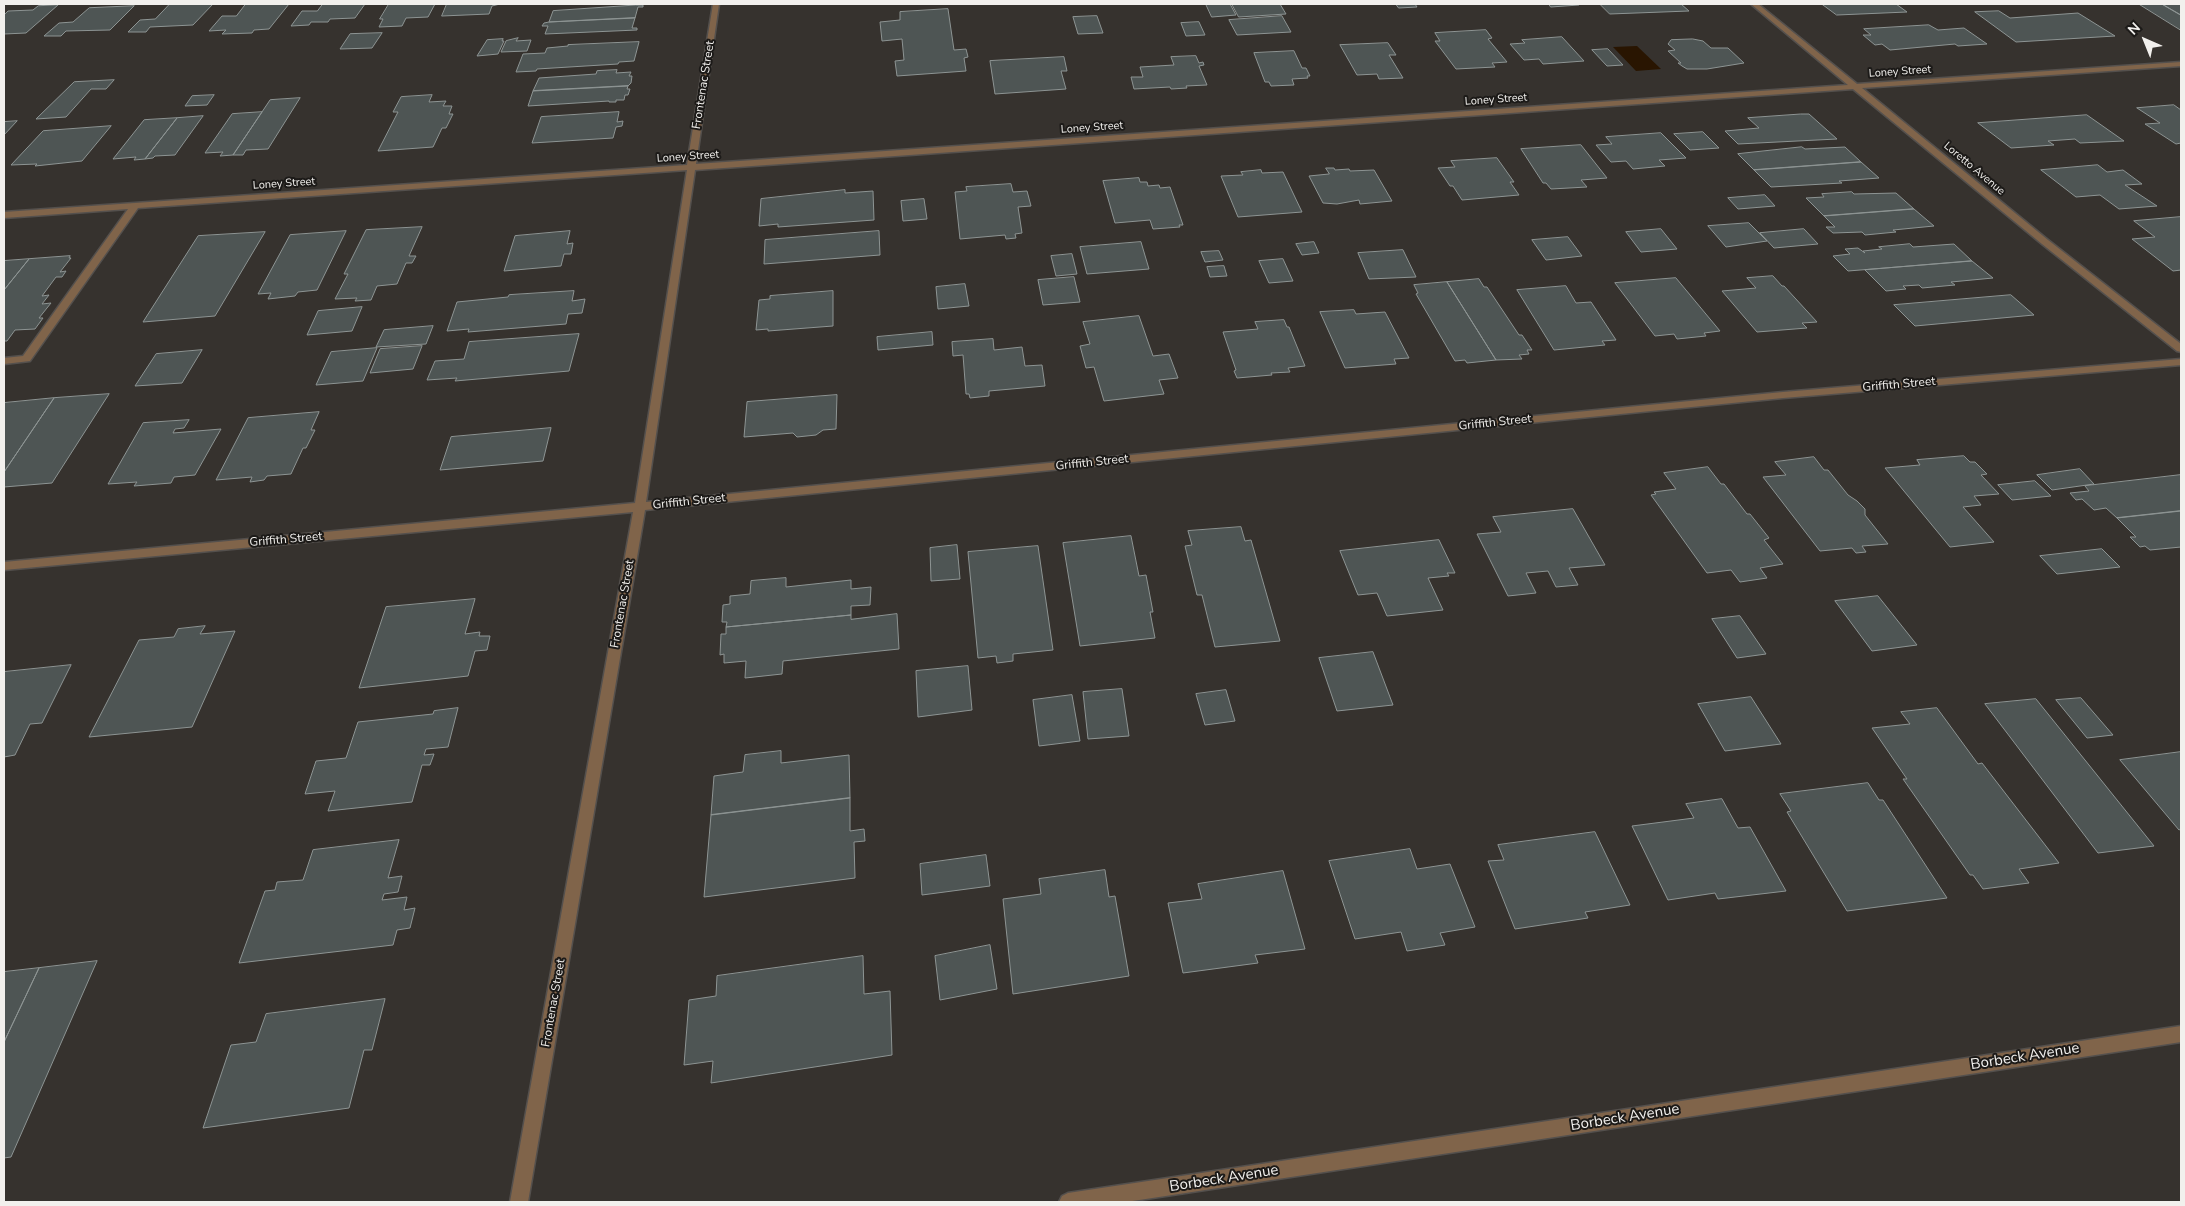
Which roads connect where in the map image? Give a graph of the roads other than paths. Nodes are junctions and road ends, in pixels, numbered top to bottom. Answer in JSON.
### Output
{"nodes":[{"id":1,"x":716,"y":4,"type":"edge"},
{"id":2,"x":1754,"y":4,"type":"edge"},
{"id":3,"x":2181,"y":64,"type":"edge"},
{"id":4,"x":1856,"y":86,"type":"junction"},
{"id":5,"x":691,"y":168,"type":"junction"},
{"id":6,"x":135,"y":206,"type":"junction"},
{"id":7,"x":4,"y":215,"type":"edge"},
{"id":8,"x":2181,"y":349,"type":"edge"},
{"id":9,"x":4,"y":361,"type":"edge"},
{"id":10,"x":2181,"y":362,"type":"edge"},
{"id":11,"x":640,"y":507,"type":"junction"},
{"id":12,"x":4,"y":566,"type":"edge"},
{"id":13,"x":2181,"y":1034,"type":"edge"},
{"id":14,"x":519,"y":1202,"type":"edge"},
{"id":15,"x":1068,"y":1202,"type":"edge"}],
"edges":[{"from":1,"to":5,"type":"street","name":"Frontenac Street"},
{"from":2,"to":4,"type":"street","name":"Loretto Avenue"},
{"from":3,"to":4,"type":"street","name":"Loney Street"},
{"from":4,"to":5,"type":"street","name":"Loney Street"},
{"from":4,"to":8,"type":"street","name":"Loretto Avenue"},
{"from":5,"to":6,"type":"street","name":"Loney Street"},
{"from":5,"to":11,"type":"street","name":"Frontenac Street"},
{"from":6,"to":7,"type":"street","name":"Loney Street"},
{"from":6,"to":9,"type":"street"},
{"from":10,"to":11,"type":"street","name":"Griffith Street"},
{"from":11,"to":12,"type":"street","name":"Griffith Street"},
{"from":11,"to":14,"type":"street","name":"Frontenac Street"},
{"from":13,"to":15,"type":"street","name":"Borbeck Avenue"}]}
